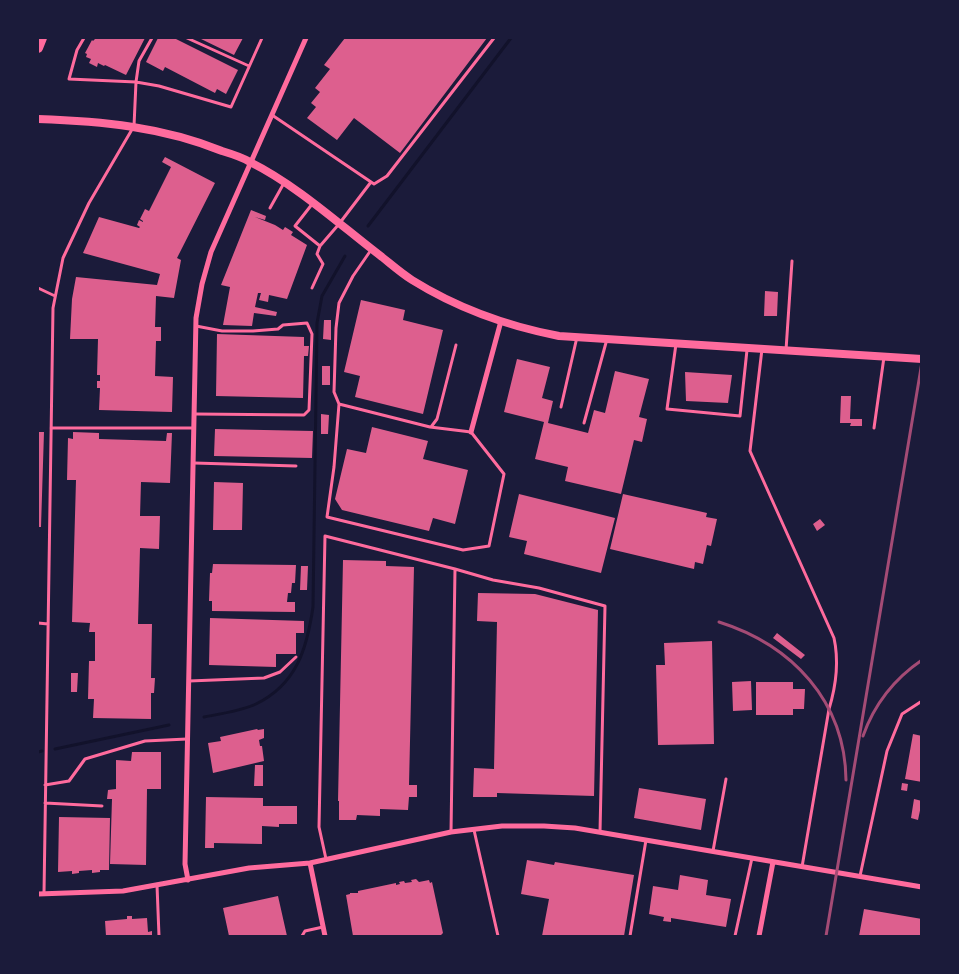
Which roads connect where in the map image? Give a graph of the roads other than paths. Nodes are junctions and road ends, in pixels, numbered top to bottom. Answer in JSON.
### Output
{"nodes":[{"id":1,"x":42,"y":38,"type":"edge"},
{"id":2,"x":84,"y":38,"type":"edge"},
{"id":3,"x":152,"y":38,"type":"edge"},
{"id":4,"x":187,"y":38,"type":"edge"},
{"id":5,"x":262,"y":38,"type":"edge"},
{"id":6,"x":306,"y":38,"type":"edge"},
{"id":7,"x":494,"y":38,"type":"edge"},
{"id":8,"x":38,"y":48,"type":"edge"},
{"id":9,"x":249,"y":66,"type":"junction"},
{"id":10,"x":136,"y":82,"type":"junction"},
{"id":11,"x":271,"y":114,"type":"junction"},
{"id":12,"x":38,"y":119,"type":"edge"},
{"id":13,"x":134,"y":126,"type":"junction"},
{"id":14,"x":250,"y":162,"type":"junction"},
{"id":15,"x":372,"y":182,"type":"junction"},
{"id":16,"x":284,"y":183,"type":"junction"},
{"id":17,"x":313,"y":203,"type":"junction"},
{"id":18,"x":270,"y":208,"type":"dead end"},
{"id":19,"x":339,"y":224,"type":"junction"},
{"id":20,"x":320,"y":246,"type":"junction"},
{"id":21,"x":372,"y":249,"type":"junction"},
{"id":22,"x":792,"y":261,"type":"dead end"},
{"id":23,"x":38,"y":288,"type":"edge"},
{"id":24,"x":312,"y":288,"type":"dead end"},
{"id":25,"x":56,"y":296,"type":"junction"},
{"id":26,"x":501,"y":321,"type":"junction"},
{"id":27,"x":196,"y":326,"type":"junction"},
{"id":28,"x":577,"y":337,"type":"junction"},
{"id":29,"x":607,"y":339,"type":"junction"},
{"id":30,"x":676,"y":343,"type":"junction"},
{"id":31,"x":456,"y":345,"type":"dead end"},
{"id":32,"x":747,"y":348,"type":"junction"},
{"id":33,"x":762,"y":349,"type":"junction"},
{"id":34,"x":786,"y":350,"type":"junction"},
{"id":35,"x":884,"y":357,"type":"junction"},
{"id":36,"x":922,"y":359,"type":"edge"},
{"id":37,"x":339,"y":404,"type":"junction"},
{"id":38,"x":561,"y":408,"type":"dead end"},
{"id":39,"x":194,"y":414,"type":"junction"},
{"id":40,"x":584,"y":423,"type":"dead end"},
{"id":41,"x":430,"y":427,"type":"junction"},
{"id":42,"x":51,"y":428,"type":"junction"},
{"id":43,"x":194,"y":428,"type":"junction"},
{"id":44,"x":874,"y":428,"type":"dead end"},
{"id":45,"x":471,"y":432,"type":"junction"},
{"id":46,"x":193,"y":463,"type":"junction"},
{"id":47,"x":296,"y":466,"type":"dead end"},
{"id":48,"x":455,"y":569,"type":"junction"},
{"id":49,"x":38,"y":623,"type":"edge"},
{"id":50,"x":48,"y":624,"type":"junction"},
{"id":51,"x":296,"y":657,"type":"dead end"},
{"id":52,"x":189,"y":681,"type":"junction"},
{"id":53,"x":922,"y":701,"type":"edge"},
{"id":54,"x":188,"y":739,"type":"junction"},
{"id":55,"x":726,"y":780,"type":"dead end"},
{"id":56,"x":46,"y":786,"type":"junction"},
{"id":57,"x":45,"y":803,"type":"junction"},
{"id":58,"x":102,"y":806,"type":"dead end"},
{"id":59,"x":474,"y":830,"type":"junction"},
{"id":60,"x":451,"y":832,"type":"junction"},
{"id":61,"x":600,"y":833,"type":"junction"},
{"id":62,"x":646,"y":840,"type":"junction"},
{"id":63,"x":713,"y":852,"type":"junction"},
{"id":64,"x":752,"y":858,"type":"junction"},
{"id":65,"x":326,"y":860,"type":"junction"},
{"id":66,"x":772,"y":862,"type":"junction"},
{"id":67,"x":310,"y":863,"type":"junction"},
{"id":68,"x":802,"y":867,"type":"junction"},
{"id":69,"x":860,"y":876,"type":"junction"},
{"id":70,"x":188,"y":880,"type":"junction"},
{"id":71,"x":158,"y":885,"type":"junction"},
{"id":72,"x":922,"y":887,"type":"edge"},
{"id":73,"x":41,"y":894,"type":"edge"},
{"id":74,"x":323,"y":926,"type":"junction"},
{"id":75,"x":159,"y":936,"type":"edge"},
{"id":76,"x":302,"y":936,"type":"edge"},
{"id":77,"x":326,"y":936,"type":"edge"},
{"id":78,"x":498,"y":936,"type":"edge"},
{"id":79,"x":630,"y":936,"type":"edge"},
{"id":80,"x":735,"y":936,"type":"edge"},
{"id":81,"x":759,"y":936,"type":"edge"}],
"edges":[{"from":1,"to":8,"type":"main road"},
{"from":2,"to":10,"type":"lane"},
{"from":3,"to":10,"type":"lane"},
{"from":4,"to":9,"type":"lane"},
{"from":5,"to":9,"type":"lane"},
{"from":6,"to":11,"type":"street"},
{"from":7,"to":15,"type":"lane"},
{"from":9,"to":10,"type":"lane"},
{"from":10,"to":13,"type":"lane"},
{"from":11,"to":14,"type":"street"},
{"from":11,"to":15,"type":"lane"},
{"from":12,"to":13,"type":"street"},
{"from":13,"to":14,"type":"street"},
{"from":13,"to":25,"type":"lane"},
{"from":14,"to":16,"type":"street"},
{"from":14,"to":27,"type":"street"},
{"from":15,"to":19,"type":"lane"},
{"from":16,"to":17,"type":"street"},
{"from":16,"to":18,"type":"lane"},
{"from":17,"to":19,"type":"street"},
{"from":17,"to":20,"type":"lane"},
{"from":19,"to":20,"type":"lane"},
{"from":19,"to":21,"type":"street"},
{"from":20,"to":24,"type":"lane"},
{"from":21,"to":26,"type":"street"},
{"from":21,"to":37,"type":"lane"},
{"from":22,"to":34,"type":"lane"},
{"from":23,"to":25,"type":"lane"},
{"from":25,"to":42,"type":"lane"},
{"from":26,"to":28,"type":"street"},
{"from":26,"to":45,"type":"street"},
{"from":27,"to":39,"type":"street"},
{"from":27,"to":39,"type":"lane"},
{"from":28,"to":29,"type":"street"},
{"from":28,"to":38,"type":"lane"},
{"from":29,"to":30,"type":"street"},
{"from":29,"to":40,"type":"lane"},
{"from":30,"to":32,"type":"street"},
{"from":30,"to":32,"type":"lane"},
{"from":31,"to":41,"type":"lane"},
{"from":32,"to":33,"type":"street"},
{"from":33,"to":34,"type":"street"},
{"from":33,"to":68,"type":"lane"},
{"from":34,"to":35,"type":"street"},
{"from":35,"to":36,"type":"street"},
{"from":35,"to":44,"type":"lane"},
{"from":37,"to":41,"type":"lane"},
{"from":37,"to":45,"type":"lane"},
{"from":39,"to":43,"type":"street"},
{"from":41,"to":45,"type":"lane"},
{"from":42,"to":43,"type":"lane"},
{"from":42,"to":50,"type":"lane"},
{"from":43,"to":46,"type":"street"},
{"from":46,"to":47,"type":"lane"},
{"from":46,"to":52,"type":"street"},
{"from":48,"to":60,"type":"lane"},
{"from":48,"to":61,"type":"lane"},
{"from":48,"to":65,"type":"lane"},
{"from":49,"to":50,"type":"lane"},
{"from":50,"to":56,"type":"lane"},
{"from":51,"to":52,"type":"lane"},
{"from":52,"to":54,"type":"street"},
{"from":53,"to":69,"type":"lane"},
{"from":54,"to":56,"type":"lane"},
{"from":54,"to":70,"type":"street"},
{"from":55,"to":63,"type":"lane"},
{"from":56,"to":57,"type":"lane"},
{"from":57,"to":58,"type":"lane"},
{"from":57,"to":73,"type":"lane"},
{"from":59,"to":60,"type":"street"},
{"from":59,"to":61,"type":"street"},
{"from":59,"to":78,"type":"lane"},
{"from":60,"to":65,"type":"street"},
{"from":61,"to":62,"type":"street"},
{"from":62,"to":63,"type":"street"},
{"from":62,"to":79,"type":"lane"},
{"from":63,"to":64,"type":"street"},
{"from":64,"to":66,"type":"street"},
{"from":64,"to":80,"type":"lane"},
{"from":65,"to":67,"type":"street"},
{"from":66,"to":68,"type":"street"},
{"from":66,"to":81,"type":"street"},
{"from":67,"to":70,"type":"street"},
{"from":67,"to":74,"type":"street"},
{"from":68,"to":69,"type":"street"},
{"from":69,"to":72,"type":"street"},
{"from":70,"to":71,"type":"street"},
{"from":71,"to":73,"type":"street"},
{"from":71,"to":75,"type":"lane"},
{"from":74,"to":76,"type":"lane"},
{"from":74,"to":77,"type":"street"}]}
